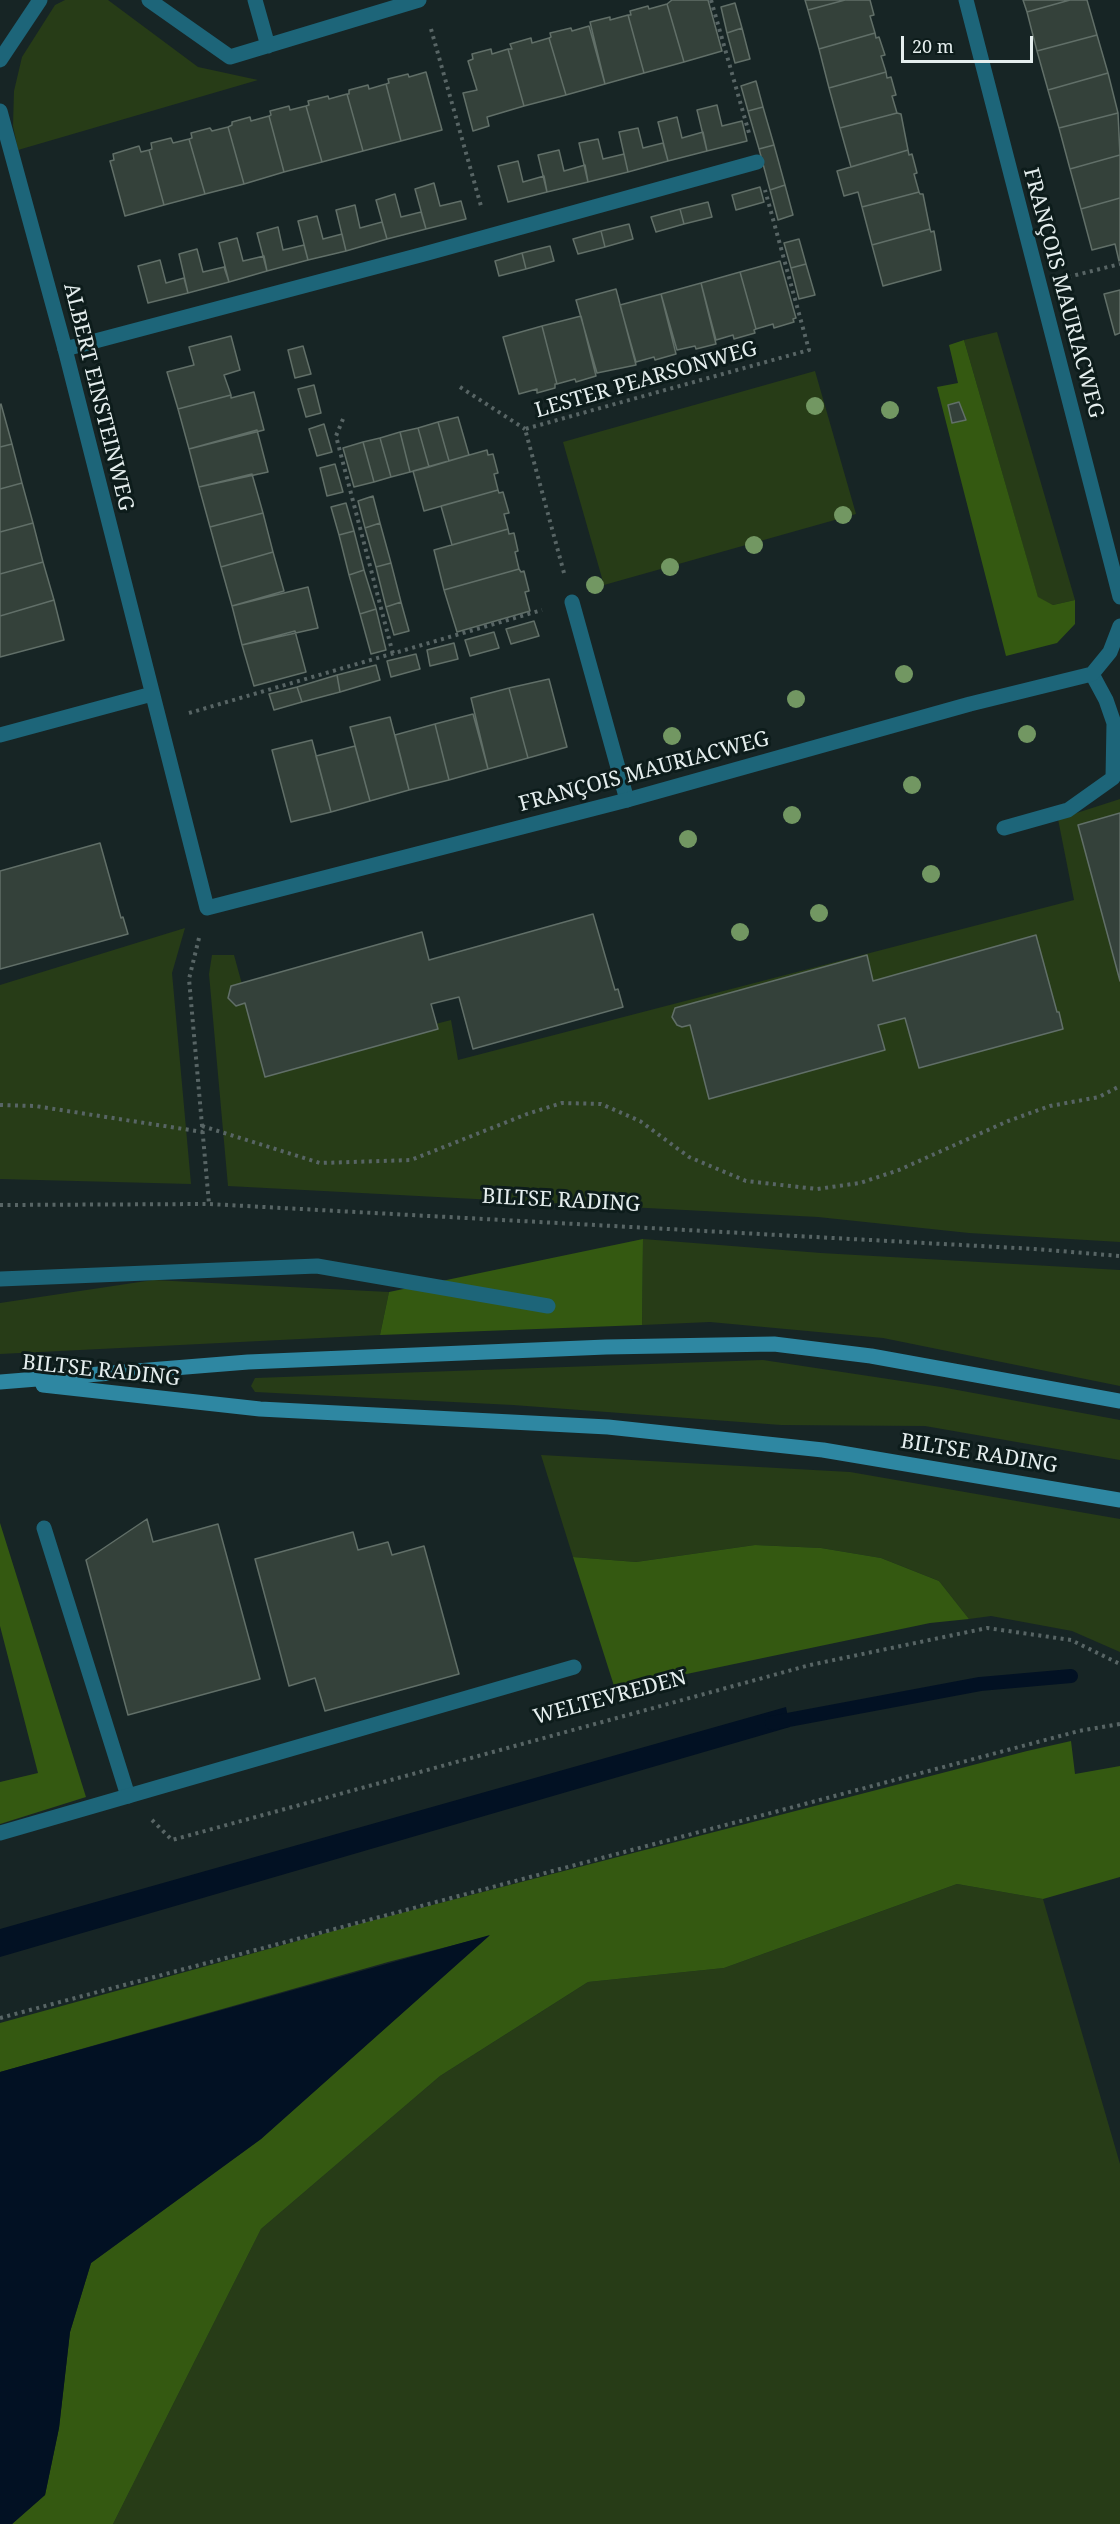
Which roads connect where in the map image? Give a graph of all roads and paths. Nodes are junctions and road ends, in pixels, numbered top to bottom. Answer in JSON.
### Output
{"nodes":[{"id":1,"x":40,"y":0,"type":"edge"},
{"id":2,"x":149,"y":0,"type":"edge"},
{"id":3,"x":255,"y":0,"type":"edge"},
{"id":4,"x":419,"y":0,"type":"edge"},
{"id":5,"x":966,"y":0,"type":"edge"},
{"id":6,"x":429,"y":22,"type":"dead end"},
{"id":7,"x":268,"y":46,"type":"junction"},
{"id":8,"x":0,"y":60,"type":"edge"},
{"id":9,"x":0,"y":111,"type":"edge"},
{"id":10,"x":757,"y":162,"type":"dead end"},
{"id":11,"x":489,"y":236,"type":"junction"},
{"id":12,"x":1120,"y":264,"type":"edge"},
{"id":13,"x":1040,"y":285,"type":"junction"},
{"id":14,"x":65,"y":349,"type":"junction"},
{"id":15,"x":809,"y":350,"type":"dead end"},
{"id":16,"x":460,"y":387,"type":"dead end"},
{"id":17,"x":343,"y":419,"type":"dead end"},
{"id":18,"x":525,"y":429,"type":"junction"},
{"id":19,"x":1120,"y":597,"type":"edge"},
{"id":20,"x":572,"y":602,"type":"junction"},
{"id":21,"x":1120,"y":626,"type":"edge"},
{"id":22,"x":393,"y":654,"type":"junction"},
{"id":23,"x":1092,"y":674,"type":"junction"},
{"id":24,"x":152,"y":694,"type":"junction"},
{"id":25,"x":160,"y":721,"type":"junction"},
{"id":26,"x":0,"y":735,"type":"edge"},
{"id":27,"x":627,"y":800,"type":"junction"},
{"id":28,"x":1004,"y":828,"type":"dead end"},
{"id":29,"x":207,"y":908,"type":"junction"},
{"id":30,"x":1120,"y":1086,"type":"edge"},
{"id":31,"x":0,"y":1105,"type":"edge"},
{"id":32,"x":202,"y":1126,"type":"junction"},
{"id":33,"x":203,"y":1132,"type":"junction"},
{"id":34,"x":209,"y":1204,"type":"junction"},
{"id":35,"x":0,"y":1205,"type":"edge"},
{"id":36,"x":1120,"y":1256,"type":"edge"},
{"id":37,"x":0,"y":1279,"type":"edge"},
{"id":38,"x":548,"y":1306,"type":"dead end"},
{"id":39,"x":3,"y":1382,"type":"edge"},
{"id":40,"x":1120,"y":1401,"type":"edge"},
{"id":41,"x":1120,"y":1500,"type":"edge"},
{"id":42,"x":44,"y":1528,"type":"dead end"},
{"id":43,"x":1120,"y":1664,"type":"edge"},
{"id":44,"x":573,"y":1667,"type":"dead end"},
{"id":45,"x":1120,"y":1724,"type":"edge"},
{"id":46,"x":128,"y":1796,"type":"junction"},
{"id":47,"x":0,"y":1833,"type":"edge"},
{"id":48,"x":0,"y":2018,"type":"edge"}],
"edges":[{"from":1,"to":8,"type":"street"},
{"from":2,"to":7,"type":"street"},
{"from":3,"to":7,"type":"street"},
{"from":4,"to":7,"type":"street"},
{"from":5,"to":13,"type":"street","name":"FRANÇOIS MAURIACWEG"},
{"from":6,"to":11,"type":"path"},
{"from":9,"to":14,"type":"street","name":"ALBERT EINSTEINWEG"},
{"from":10,"to":11,"type":"street"},
{"from":11,"to":14,"type":"street"},
{"from":12,"to":13,"type":"path"},
{"from":13,"to":19,"type":"street","name":"FRANÇOIS MAURIACWEG"},
{"from":14,"to":24,"type":"street","name":"ALBERT EINSTEINWEG"},
{"from":15,"to":18,"type":"path","name":"LESTER PEARSONWEG"},
{"from":16,"to":18,"type":"path"},
{"from":17,"to":22,"type":"path"},
{"from":18,"to":20,"type":"path","name":"LESTER PEARSONWEG"},
{"from":20,"to":22,"type":"path"},
{"from":20,"to":27,"type":"street"},
{"from":21,"to":23,"type":"street"},
{"from":22,"to":25,"type":"path"},
{"from":23,"to":27,"type":"street","name":"FRANÇOIS MAURIACWEG"},
{"from":23,"to":28,"type":"street"},
{"from":24,"to":25,"type":"street","name":"ALBERT EINSTEINWEG"},
{"from":24,"to":26,"type":"street"},
{"from":25,"to":29,"type":"street","name":"ALBERT EINSTEINWEG"},
{"from":27,"to":29,"type":"street","name":"FRANÇOIS MAURIACWEG"},
{"from":29,"to":32,"type":"path"},
{"from":30,"to":32,"type":"path"},
{"from":31,"to":33,"type":"path"},
{"from":32,"to":33,"type":"path"},
{"from":33,"to":34,"type":"path"},
{"from":34,"to":35,"type":"path","name":"BILTSE RADING"},
{"from":34,"to":36,"type":"path","name":"BILTSE RADING"},
{"from":37,"to":38,"type":"street"},
{"from":39,"to":40,"type":"main road","name":"BILTSE RADING"},
{"from":39,"to":41,"type":"main road","name":"BILTSE RADING"},
{"from":42,"to":46,"type":"street"},
{"from":43,"to":46,"type":"path","name":"WELTEVREDEN"},
{"from":44,"to":46,"type":"street","name":"WELTEVREDEN"},
{"from":45,"to":48,"type":"path"},
{"from":46,"to":47,"type":"street","name":"WELTEVREDEN"}]}
